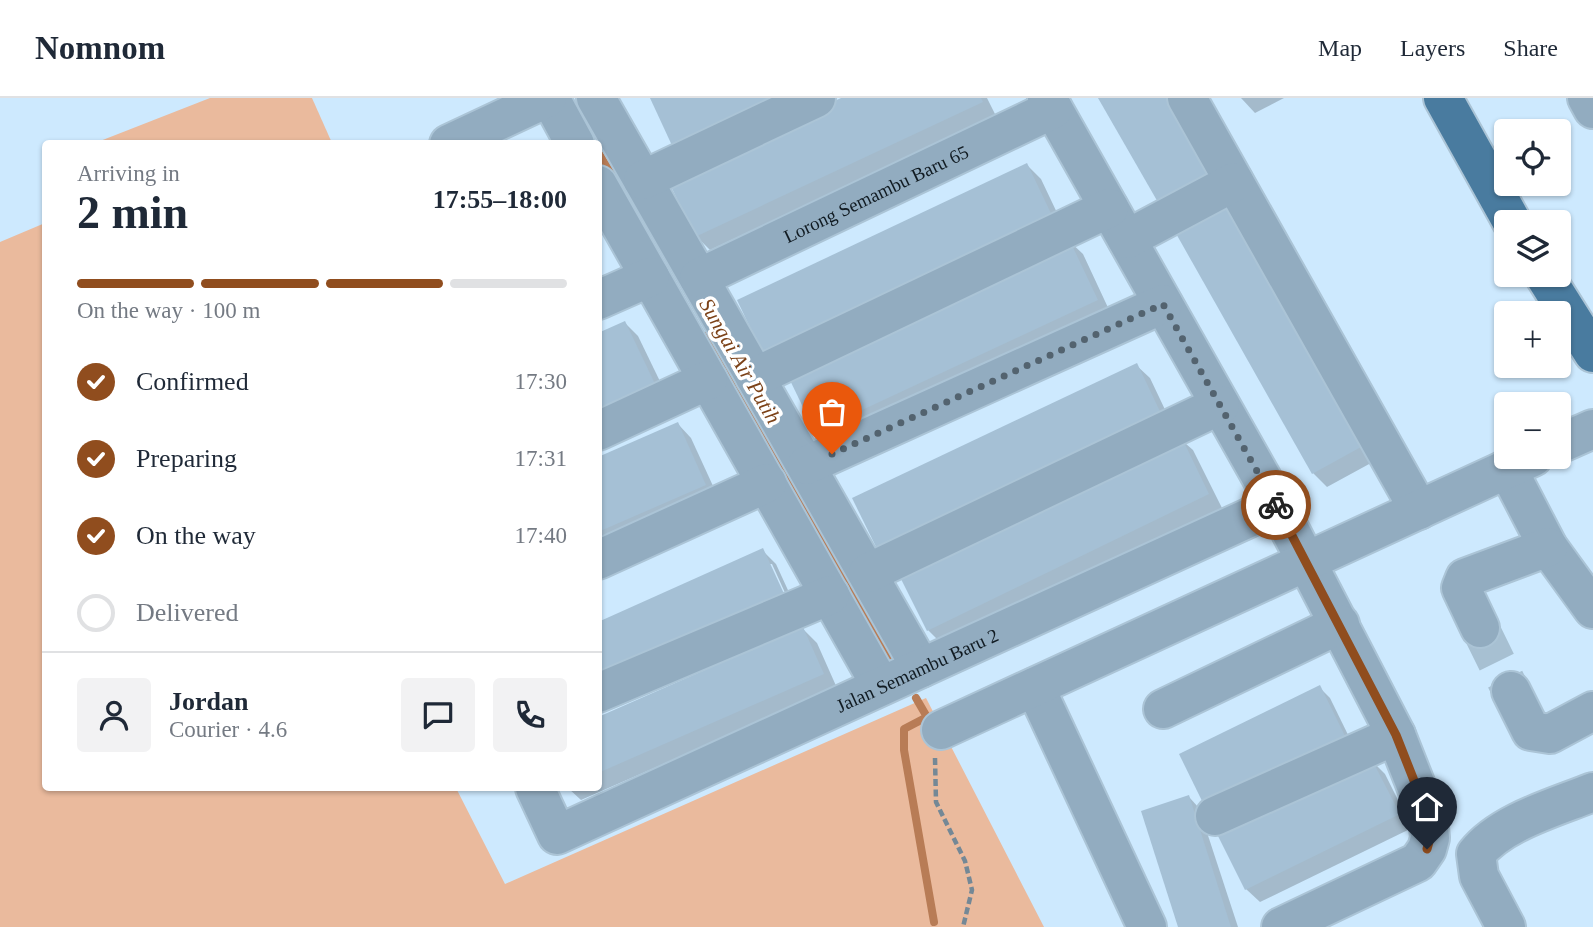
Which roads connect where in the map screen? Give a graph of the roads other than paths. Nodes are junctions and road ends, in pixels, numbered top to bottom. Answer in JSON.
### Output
{"nodes":[{"id":1,"x":548,"y":98,"type":"edge"},
{"id":2,"x":596,"y":98,"type":"edge"},
{"id":3,"x":816,"y":98,"type":"edge"},
{"id":4,"x":1187,"y":98,"type":"edge"},
{"id":5,"x":1443,"y":98,"type":"edge"},
{"id":6,"x":1587,"y":98,"type":"edge"},
{"id":7,"x":1050,"y":103,"type":"edge"},
{"id":8,"x":1593,"y":109,"type":"edge"},
{"id":9,"x":458,"y":140,"type":"edge"},
{"id":10,"x":573,"y":140,"type":"edge"},
{"id":11,"x":643,"y":180,"type":"junction"},
{"id":12,"x":1234,"y":182,"type":"junction"},
{"id":13,"x":602,"y":191,"type":"edge"},
{"id":14,"x":1505,"y":210,"type":"edge"},
{"id":15,"x":1118,"y":223,"type":"junction"},
{"id":16,"x":650,"y":277,"type":"junction"},
{"id":17,"x":699,"y":278,"type":"junction"},
{"id":18,"x":1552,"y":287,"type":"edge"},
{"id":19,"x":602,"y":298,"type":"edge"},
{"id":20,"x":1163,"y":304,"type":"junction"},
{"id":21,"x":1593,"y":352,"type":"edge"},
{"id":22,"x":755,"y":377,"type":"junction"},
{"id":23,"x":708,"y":380,"type":"junction"},
{"id":24,"x":1220,"y":405,"type":"junction"},
{"id":25,"x":602,"y":429,"type":"edge"},
{"id":26,"x":1593,"y":429,"type":"edge"},
{"id":27,"x":1571,"y":439,"type":"edge"},
{"id":28,"x":807,"y":466,"type":"junction"},
{"id":29,"x":1507,"y":469,"type":"edge"},
{"id":30,"x":1522,"y":469,"type":"edge"},
{"id":31,"x":767,"y":483,"type":"junction"},
{"id":32,"x":1277,"y":505,"type":"junction"},
{"id":33,"x":1419,"y":510,"type":"junction"},
{"id":34,"x":1548,"y":547,"type":"junction"},
{"id":35,"x":602,"y":558,"type":"edge"},
{"id":36,"x":1307,"y":561,"type":"junction"},
{"id":37,"x":868,"y":573,"type":"junction"},
{"id":38,"x":830,"y":595,"type":"junction"},
{"id":39,"x":1593,"y":609,"type":"edge"},
{"id":40,"x":1340,"y":624,"type":"junction"},
{"id":41,"x":1480,"y":628,"type":"tunnel mouth"},
{"id":42,"x":922,"y":668,"type":"junction"},
{"id":43,"x":881,"y":686,"type":"junction"},
{"id":44,"x":1035,"y":687,"type":"junction"},
{"id":45,"x":602,"y":691,"type":"edge"},
{"id":46,"x":1511,"y":691,"type":"tunnel mouth"},
{"id":47,"x":1163,"y":709,"type":"dead end"},
{"id":48,"x":1593,"y":711,"type":"edge"},
{"id":49,"x":941,"y":730,"type":"road end"},
{"id":50,"x":1396,"y":735,"type":"junction"},
{"id":51,"x":537,"y":791,"type":"edge"},
{"id":52,"x":1593,"y":792,"type":"edge"},
{"id":53,"x":1215,"y":816,"type":"dead end"},
{"id":54,"x":1147,"y":927,"type":"edge"},
{"id":55,"x":1282,"y":927,"type":"edge"},
{"id":56,"x":1506,"y":927,"type":"edge"}],
"edges":[{"from":1,"to":9,"type":"street"},
{"from":1,"to":10,"type":"street"},
{"from":2,"to":11,"type":"street"},
{"from":3,"to":11,"type":"street"},
{"from":4,"to":12,"type":"street"},
{"from":5,"to":14,"type":"main road"},
{"from":6,"to":8,"type":"street"},
{"from":7,"to":15,"type":"street"},
{"from":7,"to":17,"type":"street","name":"Lorong Semambu Baru 65"},
{"from":11,"to":17,"type":"street"},
{"from":12,"to":15,"type":"street"},
{"from":12,"to":33,"type":"street"},
{"from":13,"to":16,"type":"street"},
{"from":15,"to":20,"type":"street"},
{"from":15,"to":22,"type":"street"},
{"from":16,"to":19,"type":"street"},
{"from":16,"to":23,"type":"street"},
{"from":17,"to":22,"type":"street"},
{"from":18,"to":21,"type":"main road"},
{"from":20,"to":24,"type":"street"},
{"from":20,"to":28,"type":"street"},
{"from":22,"to":28,"type":"street"},
{"from":23,"to":25,"type":"street"},
{"from":23,"to":31,"type":"street"},
{"from":24,"to":32,"type":"street"},
{"from":24,"to":37,"type":"street"},
{"from":26,"to":27,"type":"street"},
{"from":28,"to":37,"type":"street"},
{"from":29,"to":33,"type":"street"},
{"from":30,"to":34,"type":"street"},
{"from":31,"to":35,"type":"street"},
{"from":31,"to":38,"type":"street"},
{"from":32,"to":36,"type":"street"},
{"from":32,"to":42,"type":"street","name":"Jalan Semambu Baru 2"},
{"from":33,"to":36,"type":"street"},
{"from":34,"to":39,"type":"street"},
{"from":34,"to":41,"type":"street"},
{"from":36,"to":40,"type":"street"},
{"from":36,"to":44,"type":"street"},
{"from":37,"to":42,"type":"street"},
{"from":38,"to":43,"type":"street"},
{"from":38,"to":45,"type":"street"},
{"from":40,"to":47,"type":"street"},
{"from":40,"to":50,"type":"street"},
{"from":42,"to":43,"type":"street","name":"Jalan Semambu Baru 2"},
{"from":43,"to":51,"type":"street","name":"Jalan Semambu Baru 2"},
{"from":44,"to":49,"type":"street"},
{"from":44,"to":54,"type":"street"},
{"from":46,"to":48,"type":"street"},
{"from":50,"to":53,"type":"street"},
{"from":50,"to":55,"type":"street"},
{"from":52,"to":56,"type":"street"}]}
